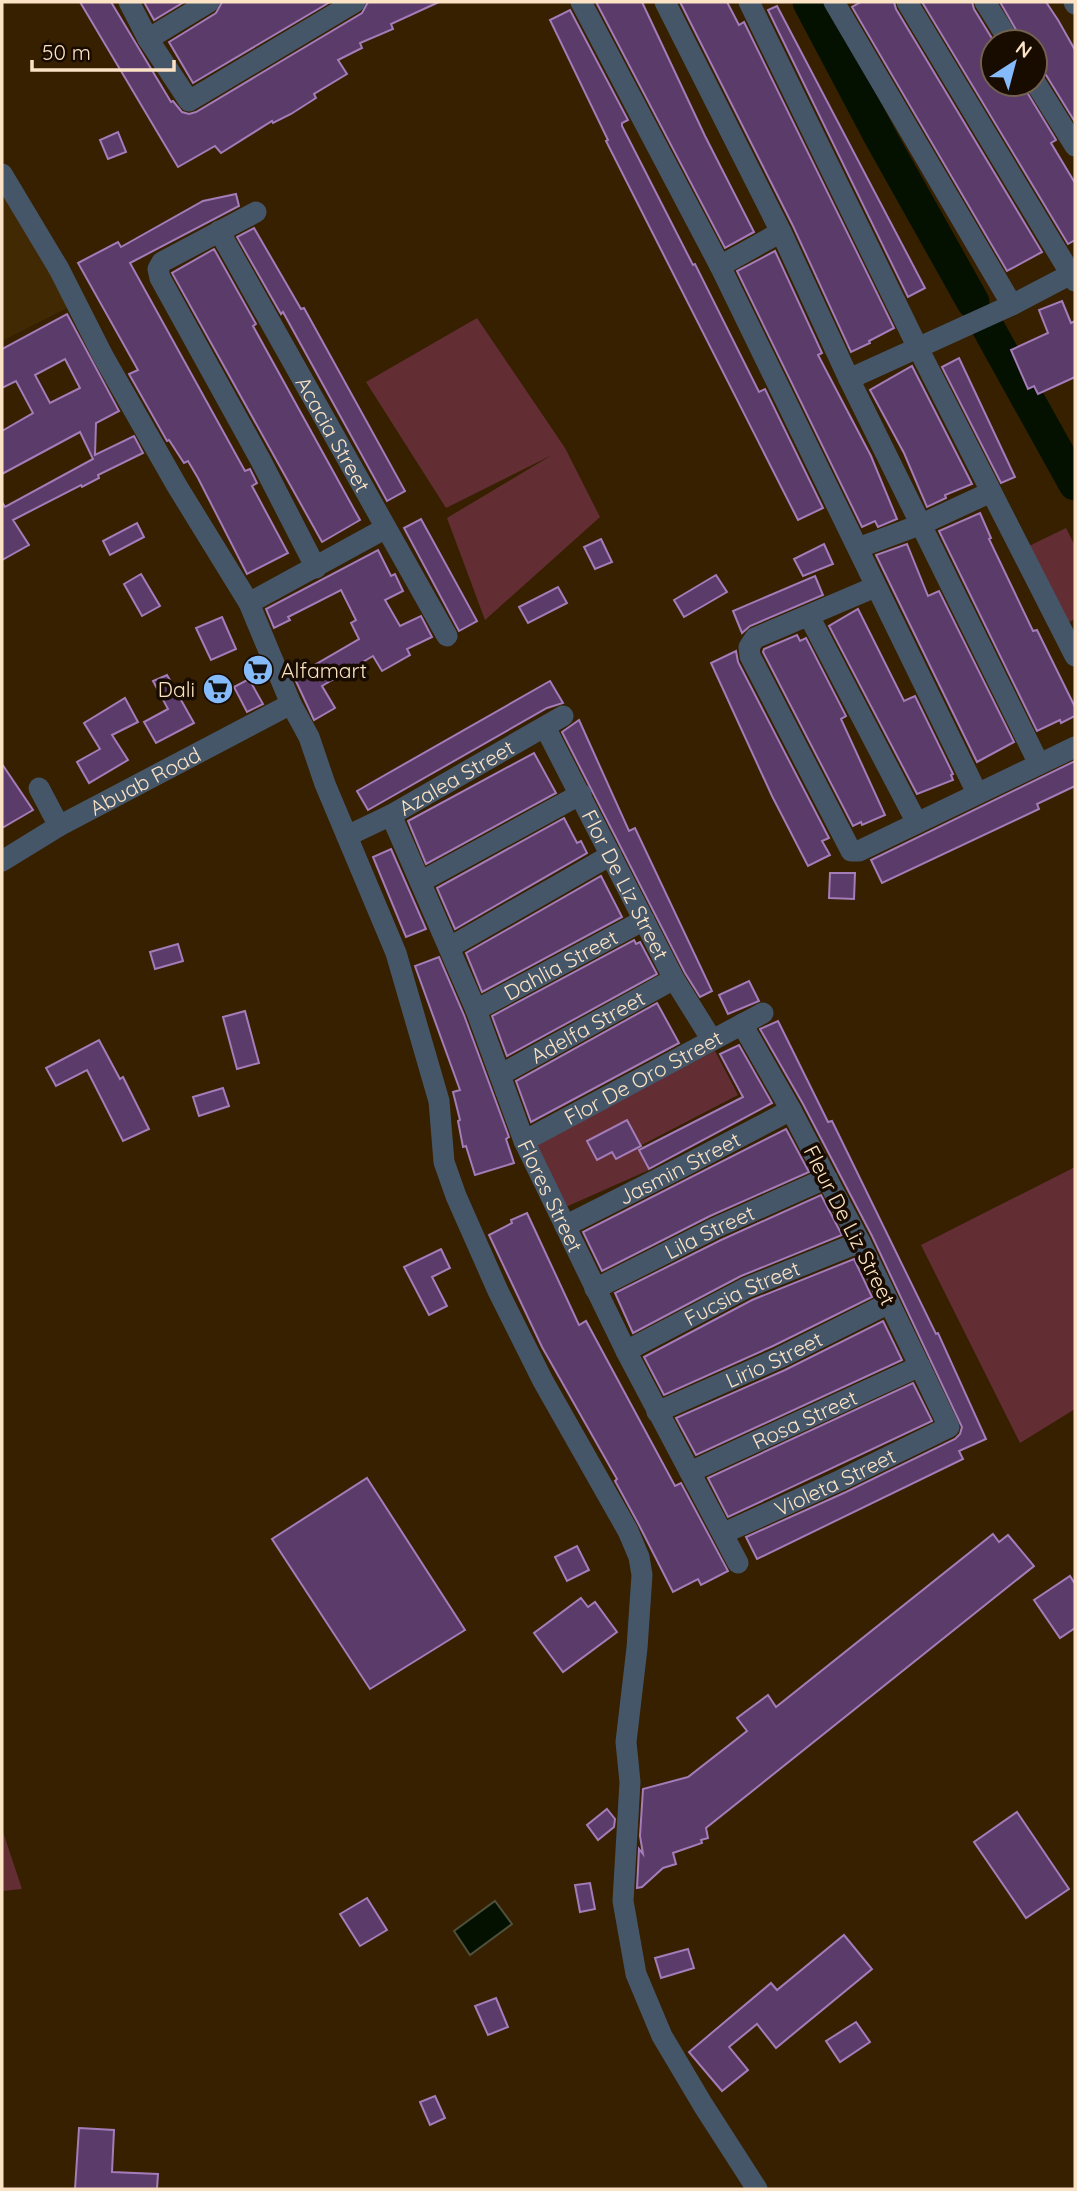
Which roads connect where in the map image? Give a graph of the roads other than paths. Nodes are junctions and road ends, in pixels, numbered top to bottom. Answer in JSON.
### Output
{"nodes":[{"id":1,"x":129,"y":2,"type":"edge"},
{"id":2,"x":209,"y":2,"type":"edge"},
{"id":3,"x":355,"y":2,"type":"edge"},
{"id":4,"x":581,"y":2,"type":"edge"},
{"id":5,"x":665,"y":2,"type":"edge"},
{"id":6,"x":749,"y":2,"type":"edge"},
{"id":7,"x":834,"y":2,"type":"edge"},
{"id":8,"x":907,"y":2,"type":"edge"},
{"id":9,"x":985,"y":2,"type":"edge"},
{"id":10,"x":1001,"y":28,"type":"edge"},
{"id":11,"x":148,"y":39,"type":"junction"},
{"id":12,"x":1045,"y":98,"type":"edge"},
{"id":13,"x":1075,"y":146,"type":"edge"},
{"id":14,"x":2,"y":174,"type":"edge"},
{"id":15,"x":256,"y":212,"type":"dead end"},
{"id":16,"x":219,"y":231,"type":"junction"},
{"id":17,"x":782,"y":232,"type":"junction"},
{"id":18,"x":720,"y":266,"type":"junction"},
{"id":19,"x":1074,"y":276,"type":"edge"},
{"id":20,"x":1012,"y":305,"type":"junction"},
{"id":21,"x":918,"y":348,"type":"junction"},
{"id":22,"x":849,"y":379,"type":"junction"},
{"id":23,"x":991,"y":492,"type":"junction"},
{"id":24,"x":922,"y":524,"type":"junction"},
{"id":25,"x":386,"y":528,"type":"junction"},
{"id":26,"x":858,"y":548,"type":"junction"},
{"id":27,"x":316,"y":568,"type":"junction"},
{"id":28,"x":875,"y":587,"type":"junction"},
{"id":29,"x":249,"y":603,"type":"junction"},
{"id":30,"x":809,"y":616,"type":"junction"},
{"id":31,"x":447,"y":636,"type":"dead end"},
{"id":32,"x":1075,"y":656,"type":"edge"},
{"id":33,"x":291,"y":704,"type":"junction"},
{"id":34,"x":554,"y":722,"type":"joint"},
{"id":35,"x":1075,"y":747,"type":"edge"},
{"id":36,"x":1039,"y":764,"type":"junction"},
{"id":37,"x":38,"y":788,"type":"dead end"},
{"id":38,"x":976,"y":793,"type":"junction"},
{"id":39,"x":580,"y":794,"type":"junction"},
{"id":40,"x":391,"y":814,"type":"junction"},
{"id":41,"x":917,"y":823,"type":"junction"},
{"id":42,"x":59,"y":826,"type":"junction"},
{"id":43,"x":347,"y":836,"type":"junction"},
{"id":44,"x":611,"y":855,"type":"junction"},
{"id":45,"x":2,"y":861,"type":"edge"},
{"id":46,"x":422,"y":881,"type":"junction"},
{"id":47,"x":644,"y":920,"type":"junction"},
{"id":48,"x":450,"y":947,"type":"junction"},
{"id":49,"x":674,"y":979,"type":"junction"},
{"id":50,"x":476,"y":1010,"type":"junction"},
{"id":51,"x":763,"y":1013,"type":"dead end"},
{"id":52,"x":742,"y":1024,"type":"junction"},
{"id":53,"x":712,"y":1040,"type":"junction"},
{"id":54,"x":500,"y":1075,"type":"junction"},
{"id":55,"x":791,"y":1110,"type":"junction"},
{"id":56,"x":524,"y":1141,"type":"junction"},
{"id":57,"x":827,"y":1178,"type":"junction"},
{"id":58,"x":565,"y":1226,"type":"junction"},
{"id":59,"x":860,"y":1242,"type":"junction"},
{"id":60,"x":595,"y":1290,"type":"junction"},
{"id":61,"x":890,"y":1303,"type":"junction"},
{"id":62,"x":625,"y":1351,"type":"junction"},
{"id":63,"x":920,"y":1366,"type":"junction"},
{"id":64,"x":657,"y":1412,"type":"junction"},
{"id":65,"x":947,"y":1429,"type":"joint"},
{"id":66,"x":690,"y":1472,"type":"junction"},
{"id":67,"x":724,"y":1533,"type":"junction"},
{"id":68,"x":738,"y":1563,"type":"dead end"},
{"id":69,"x":757,"y":2189,"type":"edge"}],
"edges":[{"from":1,"to":11,"type":"street"},
{"from":2,"to":11,"type":"street"},
{"from":3,"to":11,"type":"street"},
{"from":4,"to":18,"type":"street"},
{"from":5,"to":17,"type":"street"},
{"from":6,"to":21,"type":"street"},
{"from":7,"to":20,"type":"street"},
{"from":8,"to":19,"type":"street"},
{"from":9,"to":10,"type":"street"},
{"from":12,"to":13,"type":"street"},
{"from":14,"to":29,"type":"street"},
{"from":15,"to":16,"type":"street"},
{"from":16,"to":25,"type":"street","name":"Acacia Street"},
{"from":16,"to":27,"type":"street"},
{"from":17,"to":18,"type":"street"},
{"from":17,"to":22,"type":"street"},
{"from":18,"to":26,"type":"street"},
{"from":19,"to":20,"type":"street"},
{"from":20,"to":21,"type":"street"},
{"from":21,"to":22,"type":"street"},
{"from":21,"to":23,"type":"street"},
{"from":22,"to":24,"type":"street"},
{"from":23,"to":24,"type":"street"},
{"from":23,"to":32,"type":"street"},
{"from":24,"to":26,"type":"street"},
{"from":24,"to":36,"type":"street"},
{"from":25,"to":27,"type":"street"},
{"from":25,"to":31,"type":"street","name":"Acacia Street"},
{"from":26,"to":28,"type":"street"},
{"from":27,"to":29,"type":"street"},
{"from":28,"to":30,"type":"street"},
{"from":28,"to":38,"type":"street"},
{"from":29,"to":33,"type":"street"},
{"from":30,"to":41,"type":"street"},
{"from":30,"to":41,"type":"street"},
{"from":33,"to":42,"type":"street","name":"Abuab Road"},
{"from":33,"to":43,"type":"street"},
{"from":34,"to":39,"type":"street","name":"Flor De Liz Street"},
{"from":34,"to":40,"type":"street","name":"Azalea Street"},
{"from":35,"to":36,"type":"street"},
{"from":36,"to":38,"type":"street"},
{"from":37,"to":42,"type":"street"},
{"from":38,"to":41,"type":"street"},
{"from":39,"to":44,"type":"street","name":"Flor De Liz Street"},
{"from":39,"to":46,"type":"street"},
{"from":40,"to":43,"type":"street","name":"Azalea Street"},
{"from":40,"to":46,"type":"street","name":"Flores Street"},
{"from":42,"to":45,"type":"street","name":"Abuab Road"},
{"from":43,"to":69,"type":"street"},
{"from":44,"to":47,"type":"street","name":"Flor De Liz Street"},
{"from":44,"to":48,"type":"street"},
{"from":46,"to":48,"type":"street","name":"Flores Street"},
{"from":47,"to":49,"type":"street","name":"Flor De Liz Street"},
{"from":47,"to":50,"type":"street","name":"Dahlia Street"},
{"from":48,"to":50,"type":"street","name":"Flores Street"},
{"from":49,"to":53,"type":"street","name":"Flor De Liz Street"},
{"from":49,"to":54,"type":"street","name":"Adelfa Street"},
{"from":50,"to":54,"type":"street","name":"Flores Street"},
{"from":51,"to":52,"type":"street","name":"Flor De Oro Street"},
{"from":52,"to":53,"type":"street","name":"Flor De Oro Street"},
{"from":52,"to":55,"type":"street","name":"Fleur De Liz Street"},
{"from":53,"to":56,"type":"street","name":"Flor De Oro Street"},
{"from":54,"to":56,"type":"street","name":"Flores Street"},
{"from":55,"to":57,"type":"street","name":"Fleur De Liz Street"},
{"from":55,"to":58,"type":"street","name":"Jasmin Street"},
{"from":56,"to":58,"type":"street","name":"Flores Street"},
{"from":57,"to":59,"type":"street","name":"Fleur De Liz Street"},
{"from":57,"to":60,"type":"street","name":"Lila Street"},
{"from":58,"to":60,"type":"street","name":"Flores Street"},
{"from":59,"to":61,"type":"street","name":"Fleur De Liz Street"},
{"from":59,"to":62,"type":"street","name":"Fucsia Street"},
{"from":60,"to":62,"type":"street","name":"Flores Street"},
{"from":61,"to":63,"type":"street","name":"Fleur De Liz Street"},
{"from":61,"to":64,"type":"street","name":"Lirio Street"},
{"from":62,"to":64,"type":"street","name":"Flores Street"},
{"from":63,"to":65,"type":"street","name":"Fleur De Liz Street"},
{"from":63,"to":66,"type":"street","name":"Rosa Street"},
{"from":64,"to":66,"type":"street","name":"Flores Street"},
{"from":65,"to":67,"type":"street","name":"Violeta Street"},
{"from":66,"to":67,"type":"street","name":"Flores Street"},
{"from":67,"to":68,"type":"street","name":"Flores Street"}]}
